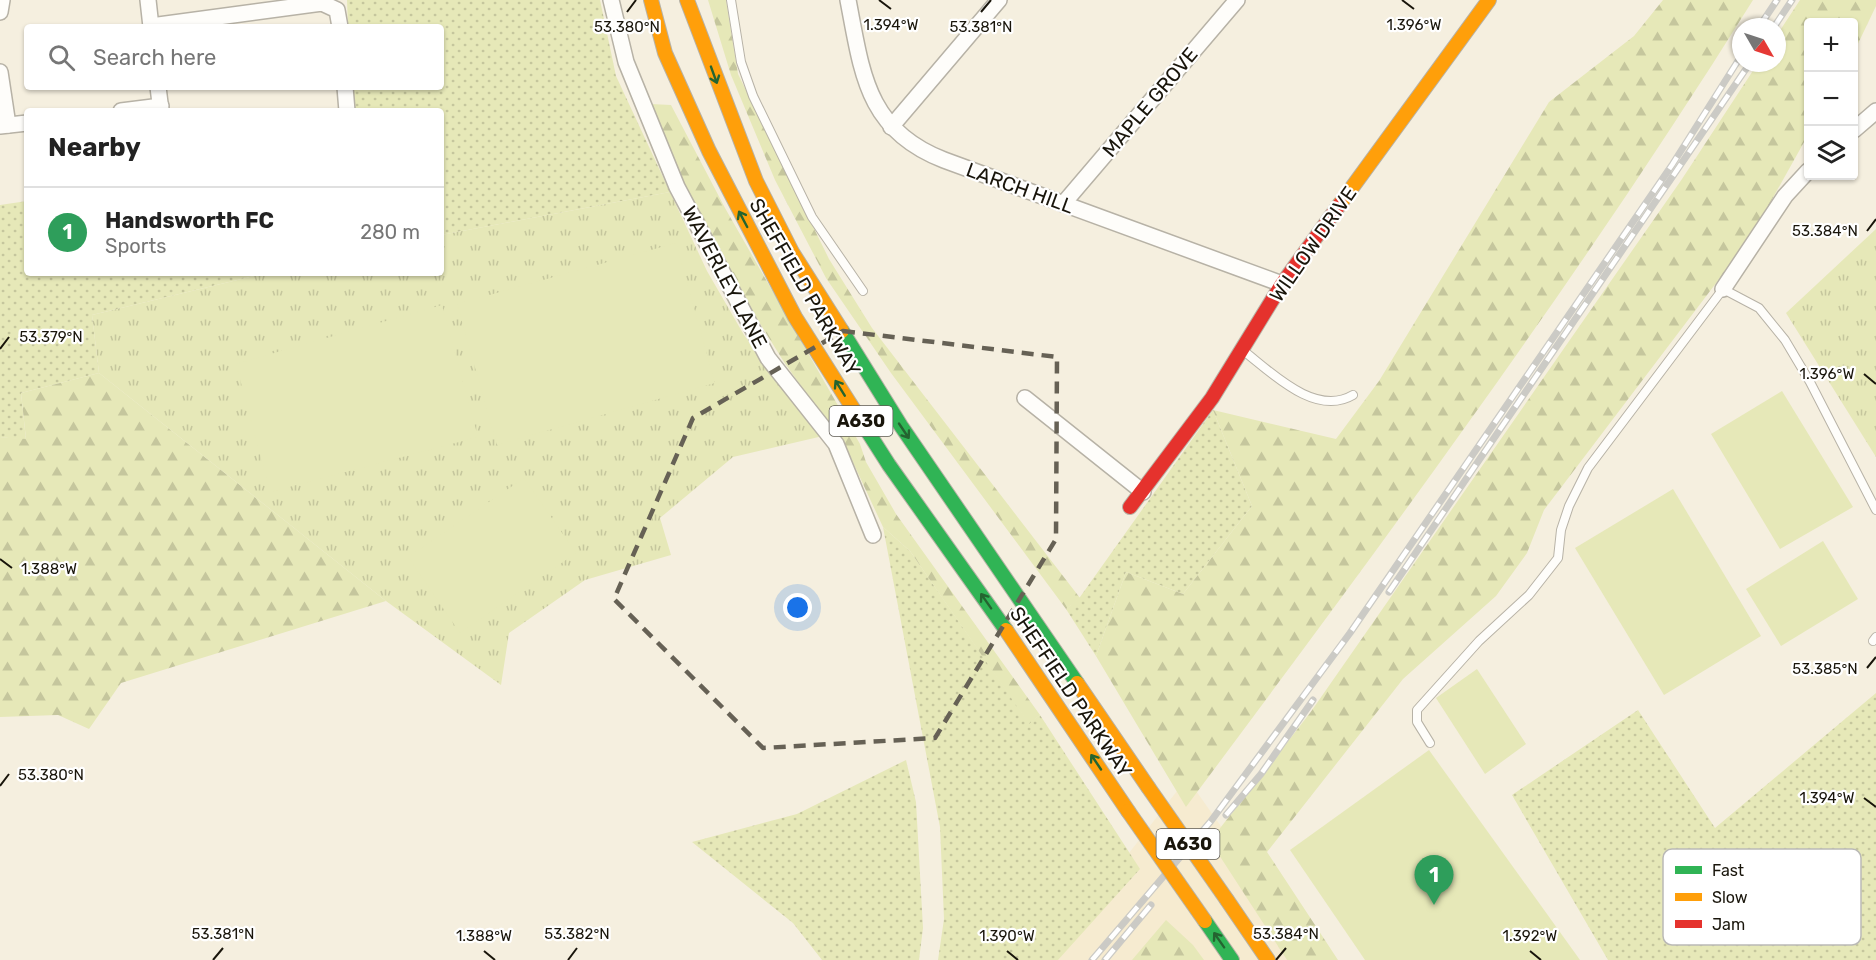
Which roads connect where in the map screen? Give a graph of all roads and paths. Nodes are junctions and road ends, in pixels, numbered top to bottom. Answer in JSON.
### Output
{"nodes":[{"id":1,"x":2,"y":0,"type":"edge"},
{"id":2,"x":148,"y":0,"type":"edge"},
{"id":3,"x":611,"y":0,"type":"edge"},
{"id":4,"x":640,"y":0,"type":"edge"},
{"id":5,"x":651,"y":0,"type":"edge"},
{"id":6,"x":687,"y":0,"type":"edge"},
{"id":7,"x":693,"y":0,"type":"edge"},
{"id":8,"x":731,"y":0,"type":"edge"},
{"id":9,"x":848,"y":0,"type":"edge"},
{"id":10,"x":999,"y":0,"type":"edge"},
{"id":11,"x":1237,"y":0,"type":"edge"},
{"id":12,"x":1489,"y":0,"type":"edge"},
{"id":13,"x":331,"y":3,"type":"edge"},
{"id":14,"x":0,"y":12,"type":"edge"},
{"id":15,"x":151,"y":24,"type":"edge"},
{"id":16,"x":172,"y":24,"type":"edge"},
{"id":17,"x":339,"y":24,"type":"edge"},
{"id":18,"x":702,"y":41,"type":"junction"},
{"id":19,"x":665,"y":53,"type":"junction"},
{"id":20,"x":0,"y":72,"type":"edge"},
{"id":21,"x":158,"y":90,"type":"edge"},
{"id":22,"x":345,"y":90,"type":"edge"},
{"id":23,"x":161,"y":108,"type":"edge"},
{"id":24,"x":346,"y":108,"type":"edge"},
{"id":25,"x":1876,"y":111,"type":"edge"},
{"id":26,"x":24,"y":123,"type":"edge"},
{"id":27,"x":4,"y":126,"type":"edge"},
{"id":28,"x":891,"y":127,"type":"junction"},
{"id":29,"x":1858,"y":127,"type":"edge"},
{"id":30,"x":1804,"y":176,"type":"edge"},
{"id":31,"x":1063,"y":204,"type":"junction"},
{"id":32,"x":1282,"y":284,"type":"junction"},
{"id":33,"x":1723,"y":289,"type":"junction"},
{"id":34,"x":863,"y":291,"type":"dead end"},
{"id":35,"x":1243,"y":351,"type":"junction"},
{"id":36,"x":1353,"y":395,"type":"dead end"},
{"id":37,"x":1025,"y":398,"type":"dead end"},
{"id":38,"x":1143,"y":492,"type":"junction"},
{"id":39,"x":1130,"y":507,"type":"dead end"},
{"id":40,"x":1876,"y":510,"type":"edge"},
{"id":41,"x":873,"y":535,"type":"dead end"},
{"id":42,"x":1430,"y":743,"type":"dead end"},
{"id":43,"x":1232,"y":960,"type":"edge"},
{"id":44,"x":1268,"y":960,"type":"edge"}],
"edges":[{"from":1,"to":14,"type":"street"},
{"from":2,"to":15,"type":"street"},
{"from":3,"to":41,"type":"street","name":"WAVERLEY LANE"},
{"from":4,"to":19,"type":"main road","number":"A630"},
{"from":5,"to":19,"type":"main road","name":"SHEFFIELD PARKWAY","number":"A630"},
{"from":6,"to":18,"type":"main road","name":"SHEFFIELD PARKWAY","number":"A630"},
{"from":7,"to":18,"type":"main road","number":"A630"},
{"from":8,"to":34,"type":"lane"},
{"from":9,"to":28,"type":"street","name":"LARCH HILL"},
{"from":10,"to":28,"type":"street"},
{"from":11,"to":31,"type":"street","name":"MAPLE GROVE"},
{"from":12,"to":32,"type":"main road","name":"WILLOW DRIVE"},
{"from":13,"to":16,"type":"street"},
{"from":13,"to":17,"type":"street"},
{"from":18,"to":44,"type":"main road","name":"SHEFFIELD PARKWAY","number":"A630","one_way":true,"bridge":true},
{"from":43,"to":19,"type":"main road","name":"SHEFFIELD PARKWAY","number":"A630","one_way":true,"bridge":true},
{"from":20,"to":27,"type":"street"},
{"from":21,"to":23,"type":"street"},
{"from":22,"to":24,"type":"street"},
{"from":25,"to":29,"type":"street"},
{"from":26,"to":27,"type":"street"},
{"from":28,"to":31,"type":"street","name":"LARCH HILL"},
{"from":30,"to":33,"type":"street"},
{"from":31,"to":32,"type":"street","name":"LARCH HILL"},
{"from":32,"to":35,"type":"main road","name":"WILLOW DRIVE"},
{"from":33,"to":40,"type":"lane"},
{"from":33,"to":42,"type":"lane"},
{"from":35,"to":36,"type":"lane"},
{"from":35,"to":38,"type":"main road","name":"WILLOW DRIVE"},
{"from":37,"to":38,"type":"street"},
{"from":38,"to":39,"type":"main road","name":"WILLOW DRIVE"}]}
